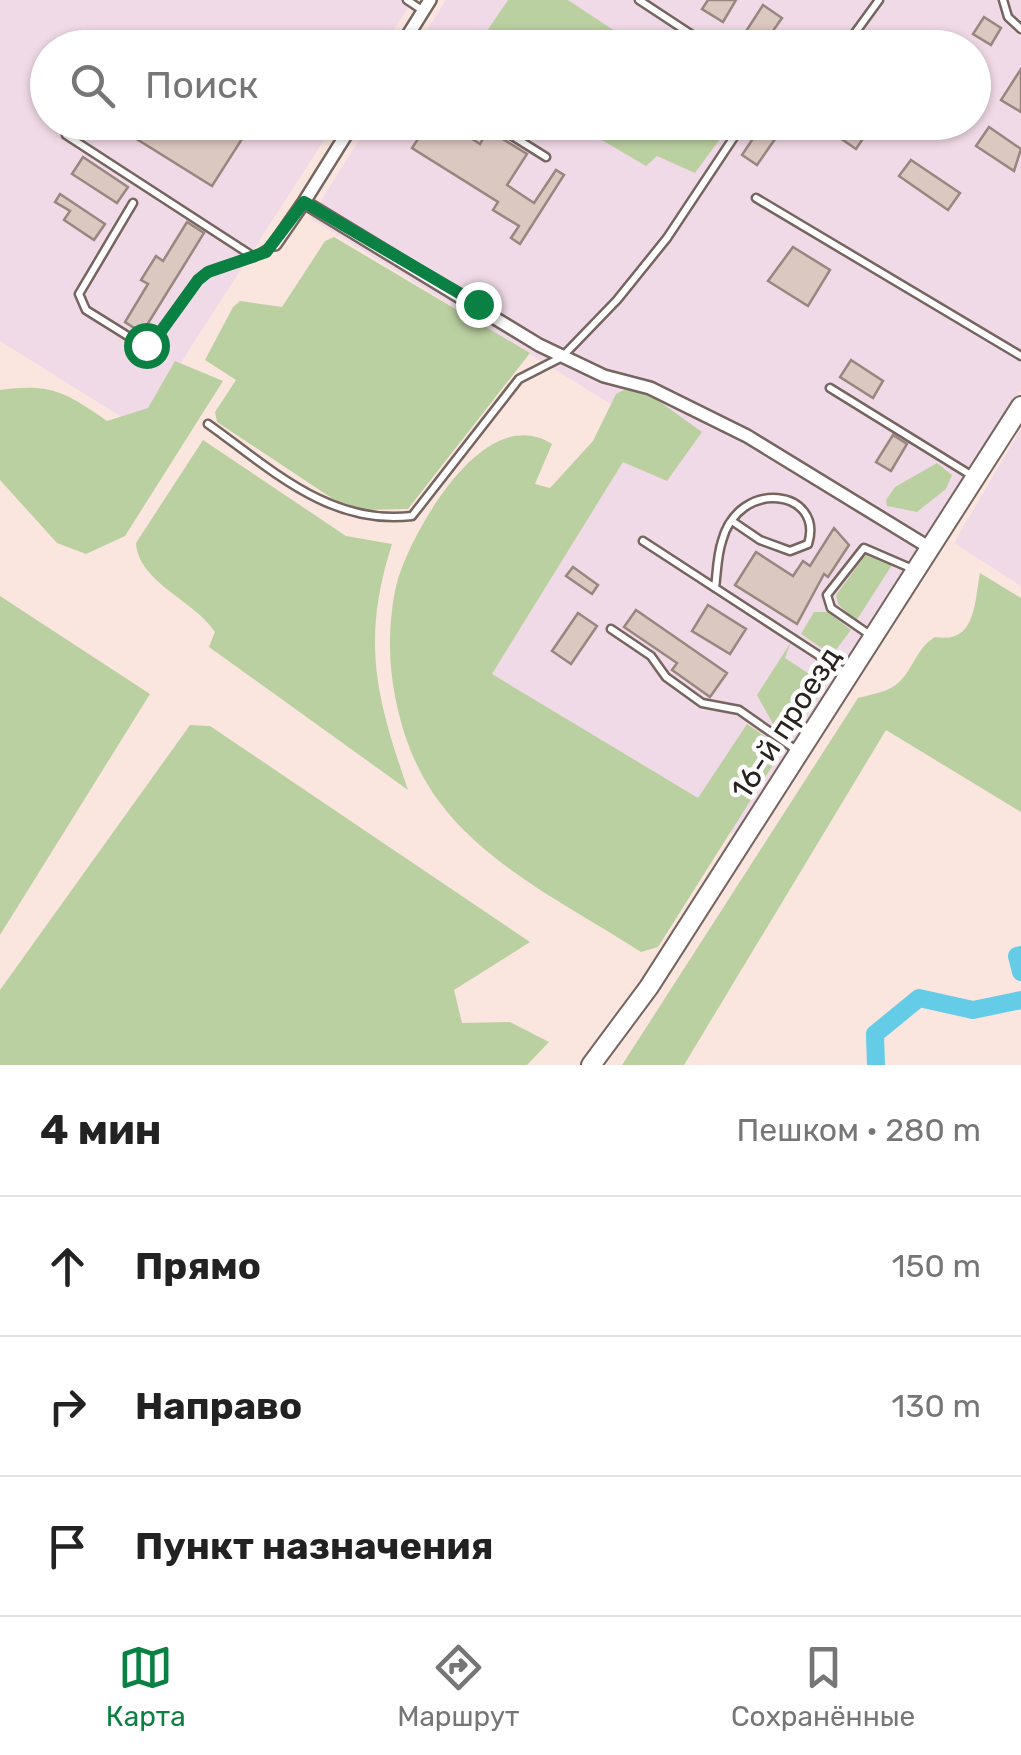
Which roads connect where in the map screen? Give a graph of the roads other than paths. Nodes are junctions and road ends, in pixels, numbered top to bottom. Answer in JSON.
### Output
{"nodes":[{"id":1,"x":406,"y":0,"type":"edge"},
{"id":2,"x":639,"y":0,"type":"edge"},
{"id":3,"x":879,"y":0,"type":"edge"},
{"id":4,"x":1002,"y":0,"type":"edge"},
{"id":5,"x":426,"y":5,"type":"edge"},
{"id":6,"x":1021,"y":29,"type":"edge"},
{"id":7,"x":411,"y":30,"type":"edge"},
{"id":8,"x":685,"y":30,"type":"edge"},
{"id":9,"x":857,"y":30,"type":"edge"},
{"id":10,"x":74,"y":140,"type":"edge"},
{"id":11,"x":343,"y":140,"type":"edge"},
{"id":12,"x":518,"y":140,"type":"edge"},
{"id":13,"x":732,"y":140,"type":"edge"},
{"id":14,"x":546,"y":158,"type":"dead end"},
{"id":15,"x":756,"y":198,"type":"dead end"},
{"id":16,"x":304,"y":202,"type":"junction"},
{"id":17,"x":133,"y":203,"type":"dead end"},
{"id":18,"x":275,"y":244,"type":"joint"},
{"id":19,"x":254,"y":257,"type":"junction"},
{"id":20,"x":1021,"y":356,"type":"edge"},
{"id":21,"x":562,"y":357,"type":"junction"},
{"id":22,"x":830,"y":388,"type":"dead end"},
{"id":23,"x":1020,"y":410,"type":"edge"},
{"id":24,"x":208,"y":424,"type":"dead end"},
{"id":25,"x":975,"y":478,"type":"junction"},
{"id":26,"x":732,"y":521,"type":"junction"},
{"id":27,"x":642,"y":540,"type":"dead end"},
{"id":28,"x":930,"y":548,"type":"junction"},
{"id":29,"x":916,"y":570,"type":"junction"},
{"id":30,"x":715,"y":588,"type":"junction"},
{"id":31,"x":611,"y":629,"type":"dead end"},
{"id":32,"x":874,"y":638,"type":"junction"},
{"id":33,"x":850,"y":676,"type":"junction"},
{"id":34,"x":800,"y":753,"type":"junction"},
{"id":35,"x":591,"y":1065,"type":"edge"}],
"edges":[{"from":1,"to":5,"type":"lane"},
{"from":2,"to":8,"type":"lane"},
{"from":3,"to":9,"type":"lane"},
{"from":4,"to":6,"type":"lane"},
{"from":5,"to":7,"type":"street"},
{"from":10,"to":19,"type":"lane"},
{"from":11,"to":16,"type":"street"},
{"from":12,"to":14,"type":"lane"},
{"from":13,"to":21,"type":"lane"},
{"from":15,"to":20,"type":"lane"},
{"from":16,"to":18,"type":"street"},
{"from":16,"to":21,"type":"street"},
{"from":17,"to":19,"type":"lane"},
{"from":18,"to":19,"type":"lane"},
{"from":21,"to":24,"type":"lane"},
{"from":21,"to":28,"type":"street"},
{"from":22,"to":25,"type":"lane"},
{"from":23,"to":25,"type":"street","name":"16-й проезд"},
{"from":25,"to":28,"type":"street","name":"16-й проезд"},
{"from":26,"to":26,"type":"lane"},
{"from":26,"to":30,"type":"lane"},
{"from":27,"to":30,"type":"lane"},
{"from":28,"to":29,"type":"street","name":"16-й проезд"},
{"from":29,"to":32,"type":"street","name":"16-й проезд"},
{"from":29,"to":32,"type":"lane"},
{"from":30,"to":33,"type":"lane"},
{"from":31,"to":34,"type":"lane"},
{"from":32,"to":33,"type":"street","name":"16-й проезд"},
{"from":33,"to":34,"type":"street","name":"16-й проезд"},
{"from":34,"to":35,"type":"street","name":"16-й проезд"}]}
